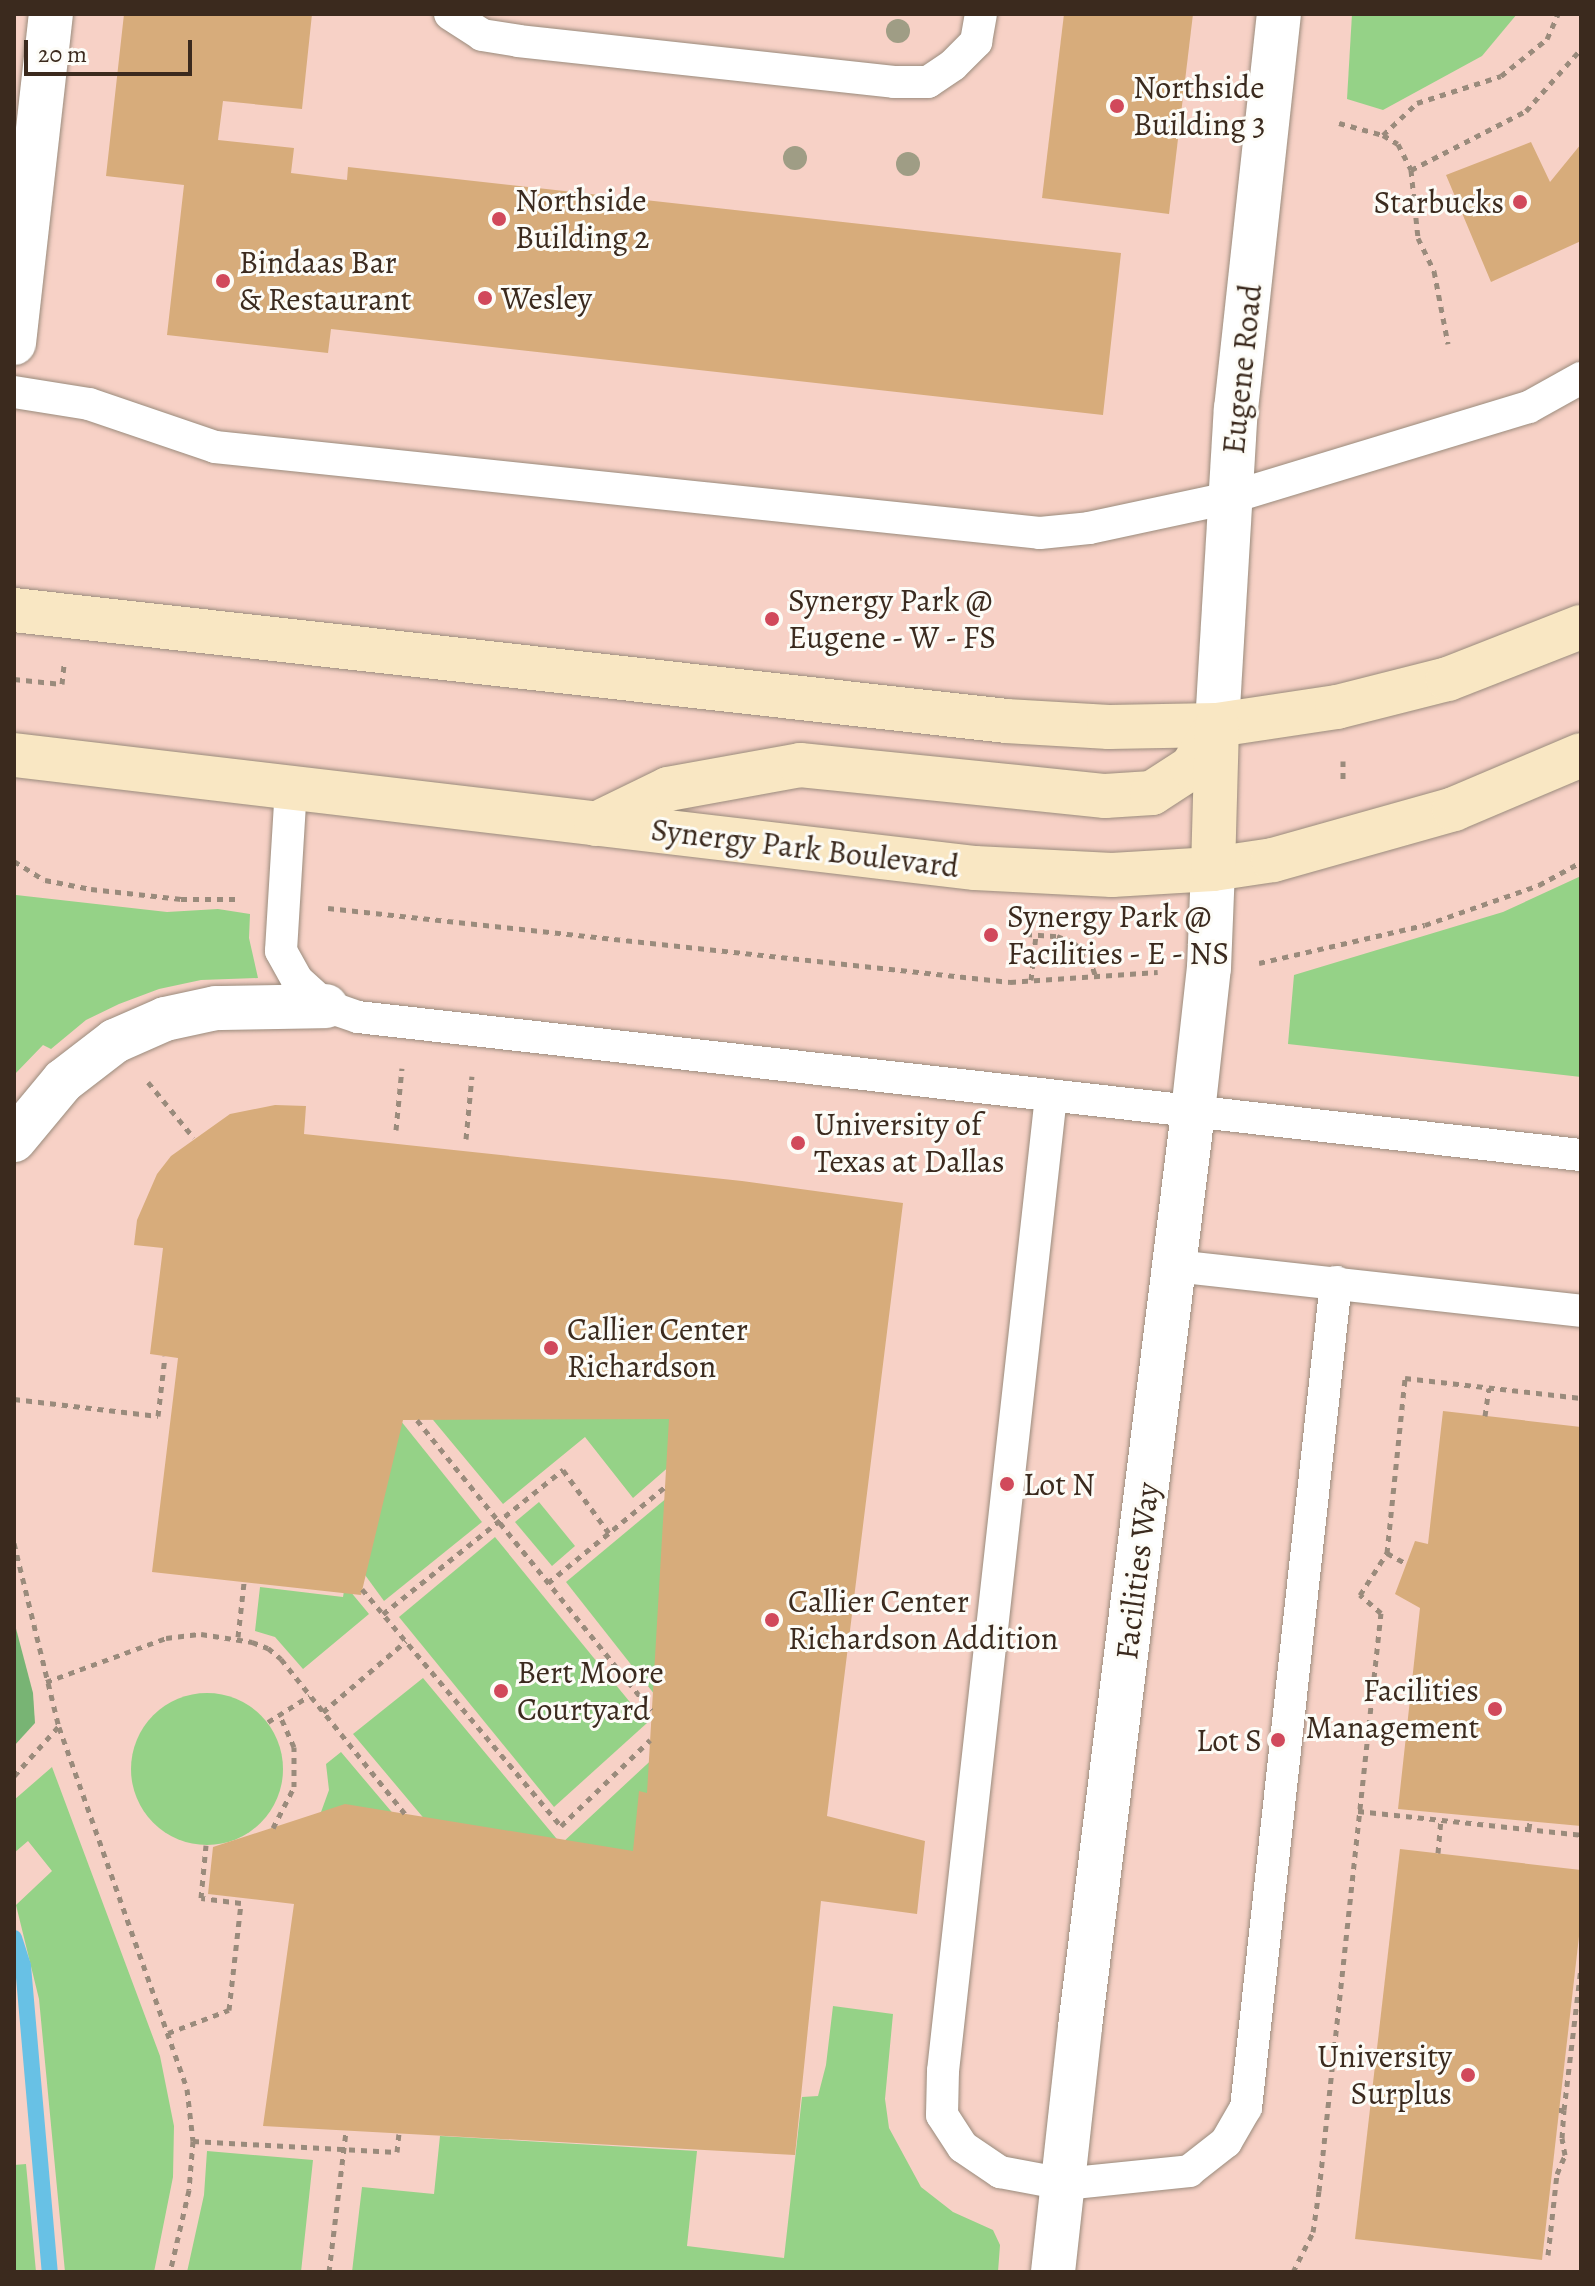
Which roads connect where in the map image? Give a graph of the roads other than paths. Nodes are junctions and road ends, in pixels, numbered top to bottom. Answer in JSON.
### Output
{"nodes":[{"id":1,"x":51,"y":14,"type":"edge"},
{"id":2,"x":450,"y":14,"type":"edge"},
{"id":3,"x":981,"y":14,"type":"edge"},
{"id":4,"x":1279,"y":14,"type":"edge"},
{"id":5,"x":14,"y":343,"type":"edge"},
{"id":6,"x":1581,"y":378,"type":"edge"},
{"id":7,"x":14,"y":392,"type":"edge"},
{"id":8,"x":1229,"y":498,"type":"junction"},
{"id":9,"x":14,"y":610,"type":"edge"},
{"id":10,"x":1581,"y":627,"type":"edge"},
{"id":11,"x":1217,"y":725,"type":"junction"},
{"id":12,"x":14,"y":755,"type":"edge"},
{"id":13,"x":1581,"y":755,"type":"edge"},
{"id":14,"x":291,"y":787,"type":"junction"},
{"id":15,"x":596,"y":824,"type":"junction"},
{"id":16,"x":1213,"y":869,"type":"junction"},
{"id":17,"x":326,"y":1006,"type":"junction"},
{"id":18,"x":1051,"y":1096,"type":"junction"},
{"id":19,"x":1193,"y":1112,"type":"junction"},
{"id":20,"x":14,"y":1140,"type":"edge"},
{"id":21,"x":1581,"y":1155,"type":"edge"},
{"id":22,"x":1175,"y":1266,"type":"junction"},
{"id":23,"x":1336,"y":1282,"type":"junction"},
{"id":24,"x":1581,"y":1311,"type":"edge"},
{"id":25,"x":1064,"y":2184,"type":"junction"},
{"id":26,"x":1053,"y":2272,"type":"edge"}],
"edges":[{"from":1,"to":5,"type":"street"},
{"from":2,"to":3,"type":"lane"},
{"from":4,"to":8,"type":"street","name":"Eugene Road"},
{"from":6,"to":8,"type":"lane"},
{"from":7,"to":8,"type":"lane"},
{"from":8,"to":11,"type":"street","name":"Eugene Road"},
{"from":9,"to":11,"type":"street"},
{"from":10,"to":11,"type":"street"},
{"from":11,"to":15,"type":"street"},
{"from":11,"to":16,"type":"street"},
{"from":12,"to":14,"type":"street","name":"Synergy Park Boulevard"},
{"from":13,"to":16,"type":"street","name":"Synergy Park Boulevard"},
{"from":14,"to":15,"type":"street","name":"Synergy Park Boulevard"},
{"from":14,"to":17,"type":"lane"},
{"from":15,"to":16,"type":"street","name":"Synergy Park Boulevard"},
{"from":16,"to":19,"type":"street","name":"Facilities Way"},
{"from":17,"to":18,"type":"lane"},
{"from":17,"to":20,"type":"street"},
{"from":18,"to":19,"type":"lane"},
{"from":18,"to":25,"type":"lane"},
{"from":19,"to":21,"type":"lane"},
{"from":19,"to":22,"type":"street","name":"Facilities Way"},
{"from":22,"to":23,"type":"lane"},
{"from":22,"to":25,"type":"street","name":"Facilities Way"},
{"from":23,"to":24,"type":"lane"},
{"from":23,"to":25,"type":"lane"},
{"from":25,"to":26,"type":"street","name":"Facilities Way"}]}
